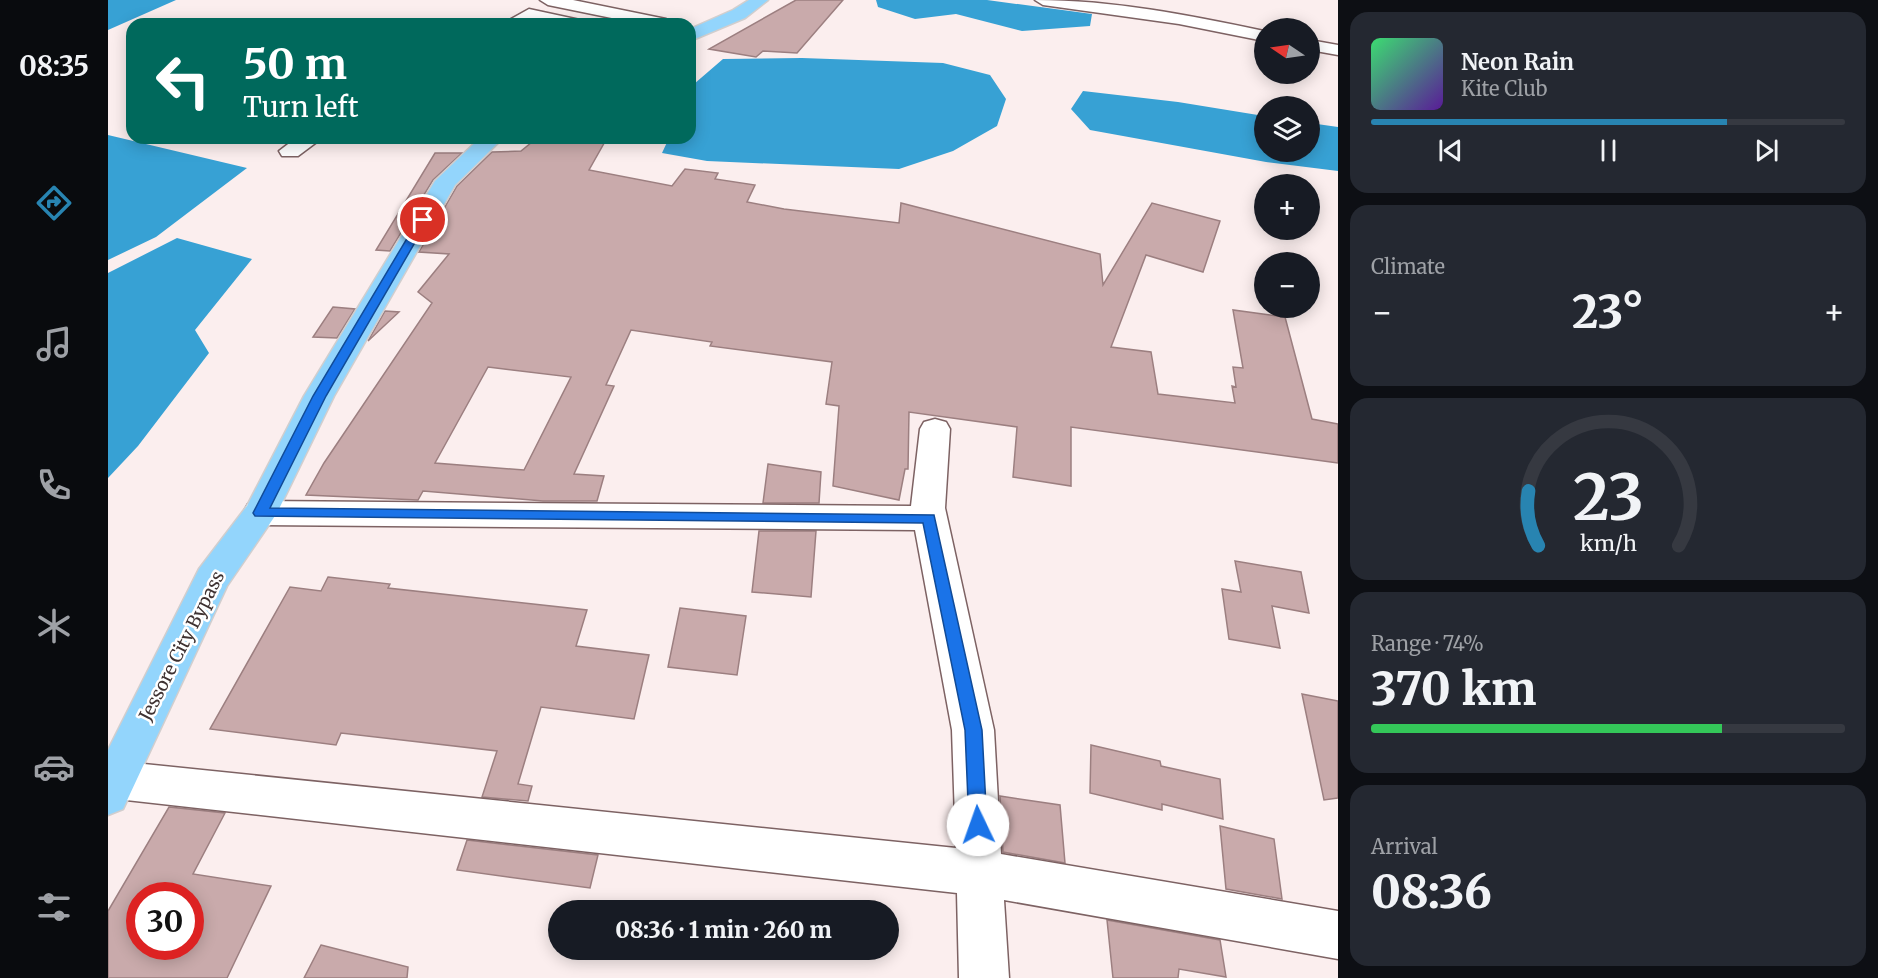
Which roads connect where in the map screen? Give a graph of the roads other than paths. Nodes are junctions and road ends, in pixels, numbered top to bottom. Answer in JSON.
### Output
{"nodes":[{"id":1,"x":550,"y":0,"type":"edge"},
{"id":2,"x":760,"y":0,"type":"edge"},
{"id":3,"x":1043,"y":0,"type":"edge"},
{"id":4,"x":529,"y":14,"type":"junction"},
{"id":5,"x":522,"y":18,"type":"edge"},
{"id":6,"x":547,"y":18,"type":"edge"},
{"id":7,"x":637,"y":18,"type":"edge"},
{"id":8,"x":696,"y":31,"type":"edge"},
{"id":9,"x":1254,"y":34,"type":"edge"},
{"id":10,"x":1320,"y":47,"type":"edge"},
{"id":11,"x":1338,"y":50,"type":"edge"},
{"id":12,"x":301,"y":144,"type":"edge"},
{"id":13,"x":486,"y":144,"type":"edge"},
{"id":14,"x":290,"y":151,"type":"dead end"},
{"id":15,"x":935,"y":429,"type":"dead end"},
{"id":16,"x":260,"y":513,"type":"junction"},
{"id":17,"x":929,"y":518,"type":"junction"},
{"id":18,"x":111,"y":788,"type":"edge"},
{"id":19,"x":980,"y":873,"type":"junction"},
{"id":20,"x":1338,"y":935,"type":"edge"},
{"id":21,"x":984,"y":978,"type":"edge"}],
"edges":[{"from":1,"to":4,"type":"street"},
{"from":1,"to":7,"type":"street"},
{"from":2,"to":8,"type":"highway"},
{"from":3,"to":9,"type":"street"},
{"from":4,"to":5,"type":"street"},
{"from":4,"to":6,"type":"street"},
{"from":10,"to":11,"type":"street"},
{"from":12,"to":14,"type":"street"},
{"from":13,"to":16,"type":"highway","name":"Jessore City Bypass"},
{"from":15,"to":17,"type":"street"},
{"from":16,"to":17,"type":"street"},
{"from":16,"to":18,"type":"highway","name":"Jessore City Bypass"},
{"from":17,"to":19,"type":"street"},
{"from":18,"to":19,"type":"street"},
{"from":19,"to":20,"type":"street"},
{"from":19,"to":21,"type":"street"}]}
